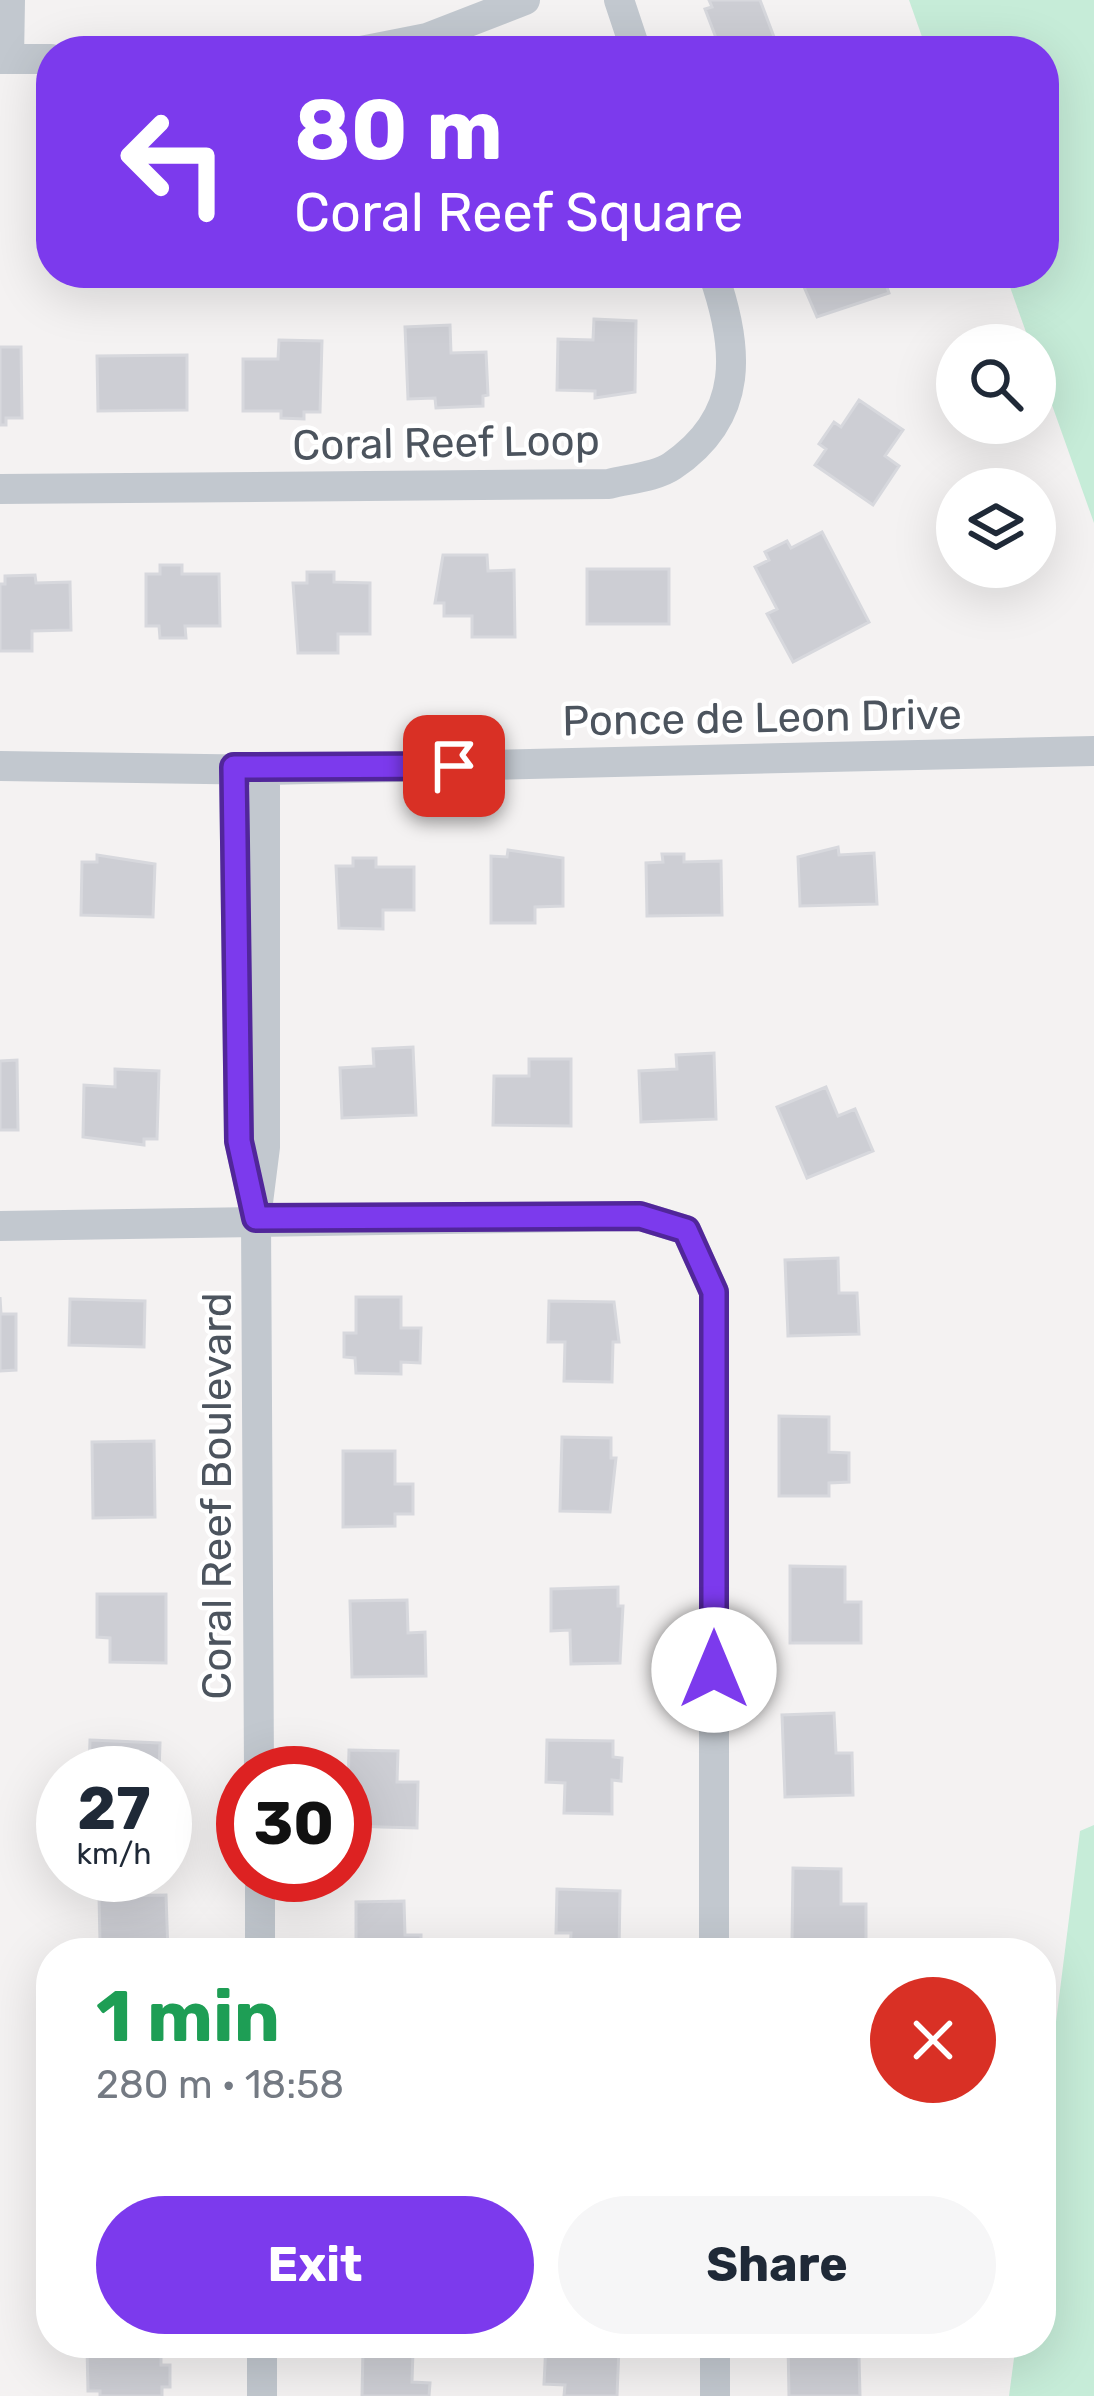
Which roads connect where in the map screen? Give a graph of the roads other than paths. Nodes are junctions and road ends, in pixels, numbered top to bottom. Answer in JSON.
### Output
{"nodes":[{"id":1,"x":10,"y":0,"type":"edge"},
{"id":2,"x":525,"y":0,"type":"edge"},
{"id":3,"x":619,"y":0,"type":"edge"},
{"id":4,"x":433,"y":36,"type":"edge"},
{"id":5,"x":631,"y":36,"type":"edge"},
{"id":6,"x":36,"y":58,"type":"edge"},
{"id":7,"x":5,"y":59,"type":"edge"},
{"id":8,"x":718,"y":288,"type":"edge"},
{"id":9,"x":0,"y":489,"type":"edge"},
{"id":10,"x":1094,"y":751,"type":"edge"},
{"id":11,"x":0,"y":766,"type":"edge"},
{"id":12,"x":249,"y":769,"type":"junction"},
{"id":13,"x":256,"y":1218,"type":"junction"},
{"id":14,"x":0,"y":1226,"type":"edge"},
{"id":15,"x":259,"y":1746,"type":"edge"},
{"id":16,"x":260,"y":1902,"type":"edge"},
{"id":17,"x":260,"y":1938,"type":"edge"},
{"id":18,"x":715,"y":1938,"type":"edge"},
{"id":19,"x":262,"y":2358,"type":"edge"},
{"id":20,"x":715,"y":2358,"type":"edge"},
{"id":21,"x":262,"y":2396,"type":"edge"},
{"id":22,"x":715,"y":2396,"type":"edge"}],
"edges":[{"from":1,"to":7,"type":"street"},
{"from":2,"to":4,"type":"street"},
{"from":3,"to":5,"type":"street"},
{"from":6,"to":7,"type":"street"},
{"from":8,"to":9,"type":"street","name":"Coral Reef Loop"},
{"from":10,"to":12,"type":"street","name":"Ponce de Leon Drive"},
{"from":11,"to":12,"type":"street","name":"Ponce de Leon Drive"},
{"from":12,"to":13,"type":"street","name":"Coral Reef Boulevard"},
{"from":13,"to":14,"type":"street"},
{"from":13,"to":15,"type":"street","name":"Coral Reef Boulevard"},
{"from":13,"to":18,"type":"street"},
{"from":16,"to":17,"type":"street"},
{"from":19,"to":21,"type":"street"},
{"from":20,"to":22,"type":"street"}]}
